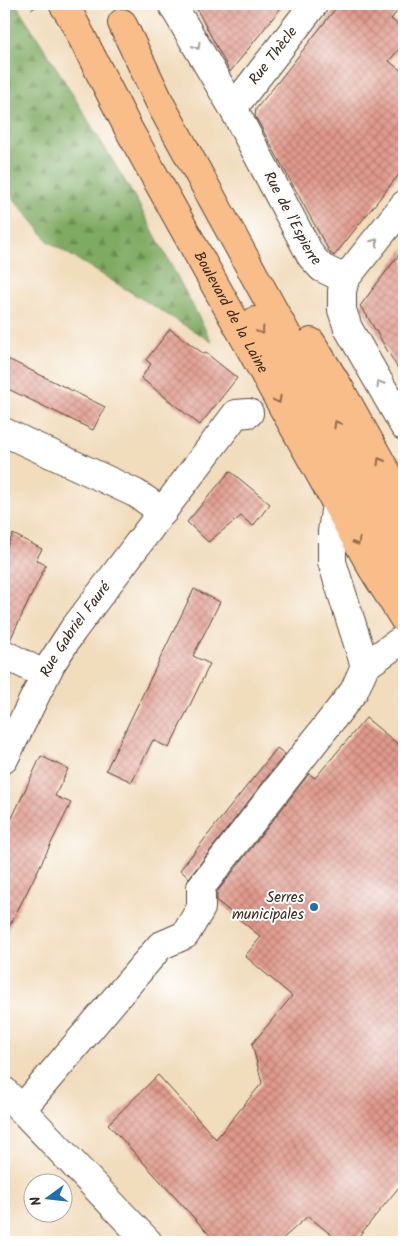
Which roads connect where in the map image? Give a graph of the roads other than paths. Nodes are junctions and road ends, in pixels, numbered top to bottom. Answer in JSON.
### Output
{"nodes":[{"id":1,"x":172,"y":4,"type":"edge"},
{"id":2,"x":314,"y":4,"type":"edge"},
{"id":3,"x":68,"y":11,"type":"edge"},
{"id":4,"x":116,"y":14,"type":"edge"},
{"id":5,"x":233,"y":108,"type":"junction"},
{"id":6,"x":404,"y":205,"type":"edge"},
{"id":7,"x":345,"y":279,"type":"junction"},
{"id":8,"x":249,"y":413,"type":"dead end"},
{"id":9,"x":404,"y":426,"type":"edge"},
{"id":10,"x":4,"y":432,"type":"edge"},
{"id":11,"x":404,"y":500,"type":"edge"},
{"id":12,"x":336,"y":504,"type":"junction"},
{"id":13,"x":163,"y":512,"type":"junction"},
{"id":14,"x":404,"y":542,"type":"edge"},
{"id":15,"x":404,"y":579,"type":"edge"},
{"id":16,"x":404,"y":618,"type":"edge"},
{"id":17,"x":404,"y":640,"type":"edge"},
{"id":18,"x":4,"y":654,"type":"edge"},
{"id":19,"x":365,"y":666,"type":"junction"},
{"id":20,"x":45,"y":675,"type":"junction"},
{"id":21,"x":4,"y":759,"type":"edge"},
{"id":22,"x":12,"y":1101,"type":"edge"},
{"id":23,"x":148,"y":1242,"type":"edge"}],
"edges":[{"from":1,"to":5,"type":"street","name":"Rue de l'Espierre","one_way":true},
{"from":2,"to":5,"type":"street","name":"Rue Thècle"},
{"from":3,"to":12,"type":"main road","name":"Boulevard de la Laine","one_way":true},
{"from":3,"to":15,"type":"main road","one_way":true},
{"from":11,"to":4,"type":"main road","one_way":true},
{"from":14,"to":4,"type":"main road","one_way":true},
{"from":5,"to":7,"type":"street","name":"Rue de l'Espierre"},
{"from":7,"to":6,"type":"street","one_way":true},
{"from":9,"to":7,"type":"street","one_way":true},
{"from":8,"to":13,"type":"street","name":"Rue Gabriel Fauré"},
{"from":10,"to":13,"type":"street"},
{"from":12,"to":16,"type":"main road","name":"Boulevard de la Laine","one_way":true},
{"from":12,"to":19,"type":"street"},
{"from":13,"to":20,"type":"street","name":"Rue Gabriel Fauré"},
{"from":17,"to":19,"type":"street"},
{"from":18,"to":20,"type":"street"},
{"from":19,"to":22,"type":"street"},
{"from":20,"to":21,"type":"street","name":"Rue Gabriel Fauré"},
{"from":22,"to":23,"type":"street"}]}
